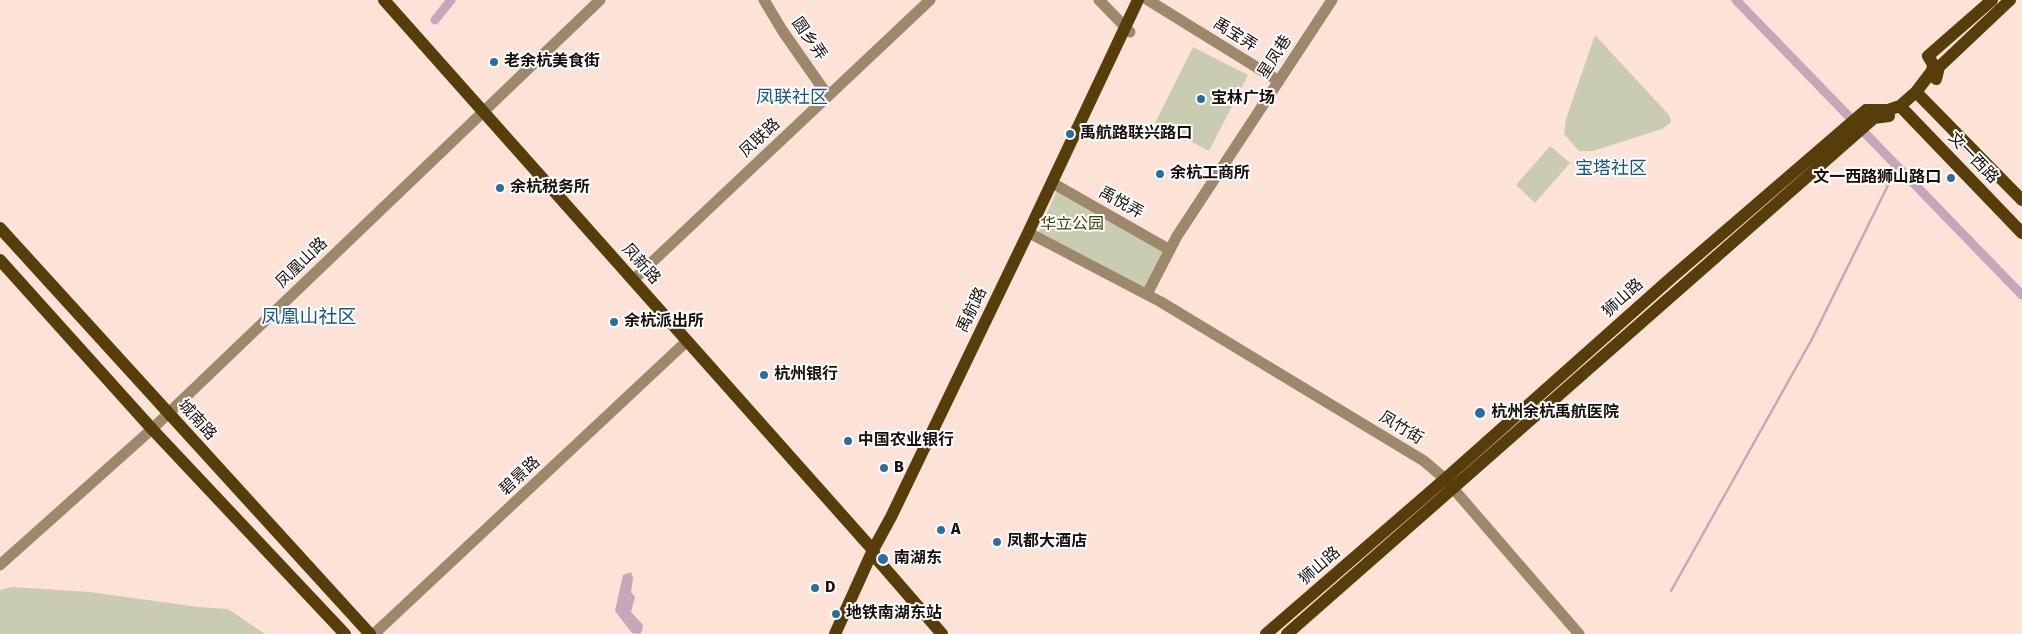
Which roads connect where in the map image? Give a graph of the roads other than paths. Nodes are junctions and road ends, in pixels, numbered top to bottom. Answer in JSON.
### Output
{"nodes":[{"id":1,"x":384,"y":0,"type":"edge"},
{"id":2,"x":600,"y":0,"type":"edge"},
{"id":3,"x":764,"y":0,"type":"edge"},
{"id":4,"x":930,"y":0,"type":"edge"},
{"id":5,"x":1099,"y":0,"type":"edge"},
{"id":6,"x":1138,"y":0,"type":"edge"},
{"id":7,"x":1146,"y":0,"type":"edge"},
{"id":8,"x":1332,"y":0,"type":"edge"},
{"id":9,"x":1992,"y":0,"type":"edge"},
{"id":10,"x":2010,"y":0,"type":"edge"},
{"id":11,"x":1127,"y":29,"type":"junction"},
{"id":12,"x":1279,"y":81,"type":"junction"},
{"id":13,"x":1918,"y":95,"type":"junction"},
{"id":14,"x":828,"y":96,"type":"junction"},
{"id":15,"x":1903,"y":110,"type":"junction"},
{"id":16,"x":484,"y":112,"type":"junction"},
{"id":17,"x":1056,"y":185,"type":"junction"},
{"id":18,"x":2022,"y":200,"type":"edge"},
{"id":19,"x":0,"y":228,"type":"edge"},
{"id":20,"x":2022,"y":233,"type":"edge"},
{"id":21,"x":1033,"y":235,"type":"junction"},
{"id":22,"x":1170,"y":250,"type":"junction"},
{"id":23,"x":0,"y":260,"type":"edge"},
{"id":24,"x":633,"y":280,"type":"junction"},
{"id":25,"x":1145,"y":289,"type":"junction"},
{"id":26,"x":687,"y":341,"type":"junction"},
{"id":27,"x":169,"y":413,"type":"junction"},
{"id":28,"x":152,"y":429,"type":"junction"},
{"id":29,"x":1449,"y":484,"type":"junction"},
{"id":30,"x":876,"y":553,"type":"junction"},
{"id":31,"x":0,"y":565,"type":"edge"},
{"id":32,"x":345,"y":634,"type":"edge"},
{"id":33,"x":372,"y":634,"type":"edge"},
{"id":34,"x":835,"y":634,"type":"edge"},
{"id":35,"x":844,"y":634,"type":"edge"},
{"id":36,"x":942,"y":634,"type":"edge"},
{"id":37,"x":952,"y":634,"type":"edge"},
{"id":38,"x":1266,"y":634,"type":"edge"},
{"id":39,"x":1287,"y":634,"type":"edge"},
{"id":40,"x":1579,"y":634,"type":"edge"}],
"edges":[{"from":1,"to":16,"type":"main road","name":"凤新路"},
{"from":2,"to":16,"type":"street","name":"凤凰山路"},
{"from":3,"to":14,"type":"street","name":"圆乡弄"},
{"from":4,"to":14,"type":"street","name":"凤联路"},
{"from":5,"to":11,"type":"street"},
{"from":6,"to":11,"type":"main road","name":"禹航路"},
{"from":7,"to":11,"type":"main road","name":"禹航路"},
{"from":7,"to":12,"type":"street","name":"禹宝弄"},
{"from":8,"to":12,"type":"street","name":"星凤巷"},
{"from":9,"to":13,"type":"main road"},
{"from":10,"to":13,"type":"main road"},
{"from":11,"to":17,"type":"main road","name":"禹航路"},
{"from":11,"to":30,"type":"main road","name":"禹航路"},
{"from":12,"to":22,"type":"street","name":"星凤巷"},
{"from":13,"to":15,"type":"main road"},
{"from":13,"to":18,"type":"main road","name":"文一西路"},
{"from":14,"to":24,"type":"street","name":"凤联路"},
{"from":15,"to":20,"type":"main road","name":"文一西路"},
{"from":15,"to":29,"type":"main road","name":"狮山路"},
{"from":16,"to":24,"type":"main road","name":"凤新路"},
{"from":16,"to":27,"type":"street","name":"凤凰山路"},
{"from":17,"to":21,"type":"main road","name":"禹航路"},
{"from":17,"to":22,"type":"street","name":"禹悦弄"},
{"from":19,"to":27,"type":"main road","name":"城南路"},
{"from":21,"to":25,"type":"street","name":"凤竹街"},
{"from":21,"to":30,"type":"main road","name":"禹航路"},
{"from":22,"to":25,"type":"street","name":"星凤巷"},
{"from":23,"to":28,"type":"main road"},
{"from":24,"to":26,"type":"main road","name":"凤新路"},
{"from":25,"to":29,"type":"street","name":"凤竹街"},
{"from":26,"to":30,"type":"main road","name":"凤新路"},
{"from":26,"to":33,"type":"street","name":"碧景路"},
{"from":27,"to":28,"type":"street","name":"凤凰山路"},
{"from":27,"to":33,"type":"main road","name":"城南路"},
{"from":28,"to":31,"type":"street","name":"凤凰山路"},
{"from":28,"to":32,"type":"main road"},
{"from":29,"to":38,"type":"main road","name":"狮山路"},
{"from":29,"to":39,"type":"main road","name":"狮山路"},
{"from":29,"to":40,"type":"street","name":"凤竹街"},
{"from":30,"to":34,"type":"main road","name":"禹航路"},
{"from":30,"to":35,"type":"main road","name":"禹航路"},
{"from":30,"to":36,"type":"main road","name":"凤新路"},
{"from":30,"to":37,"type":"main road","name":"凤新路"}]}
